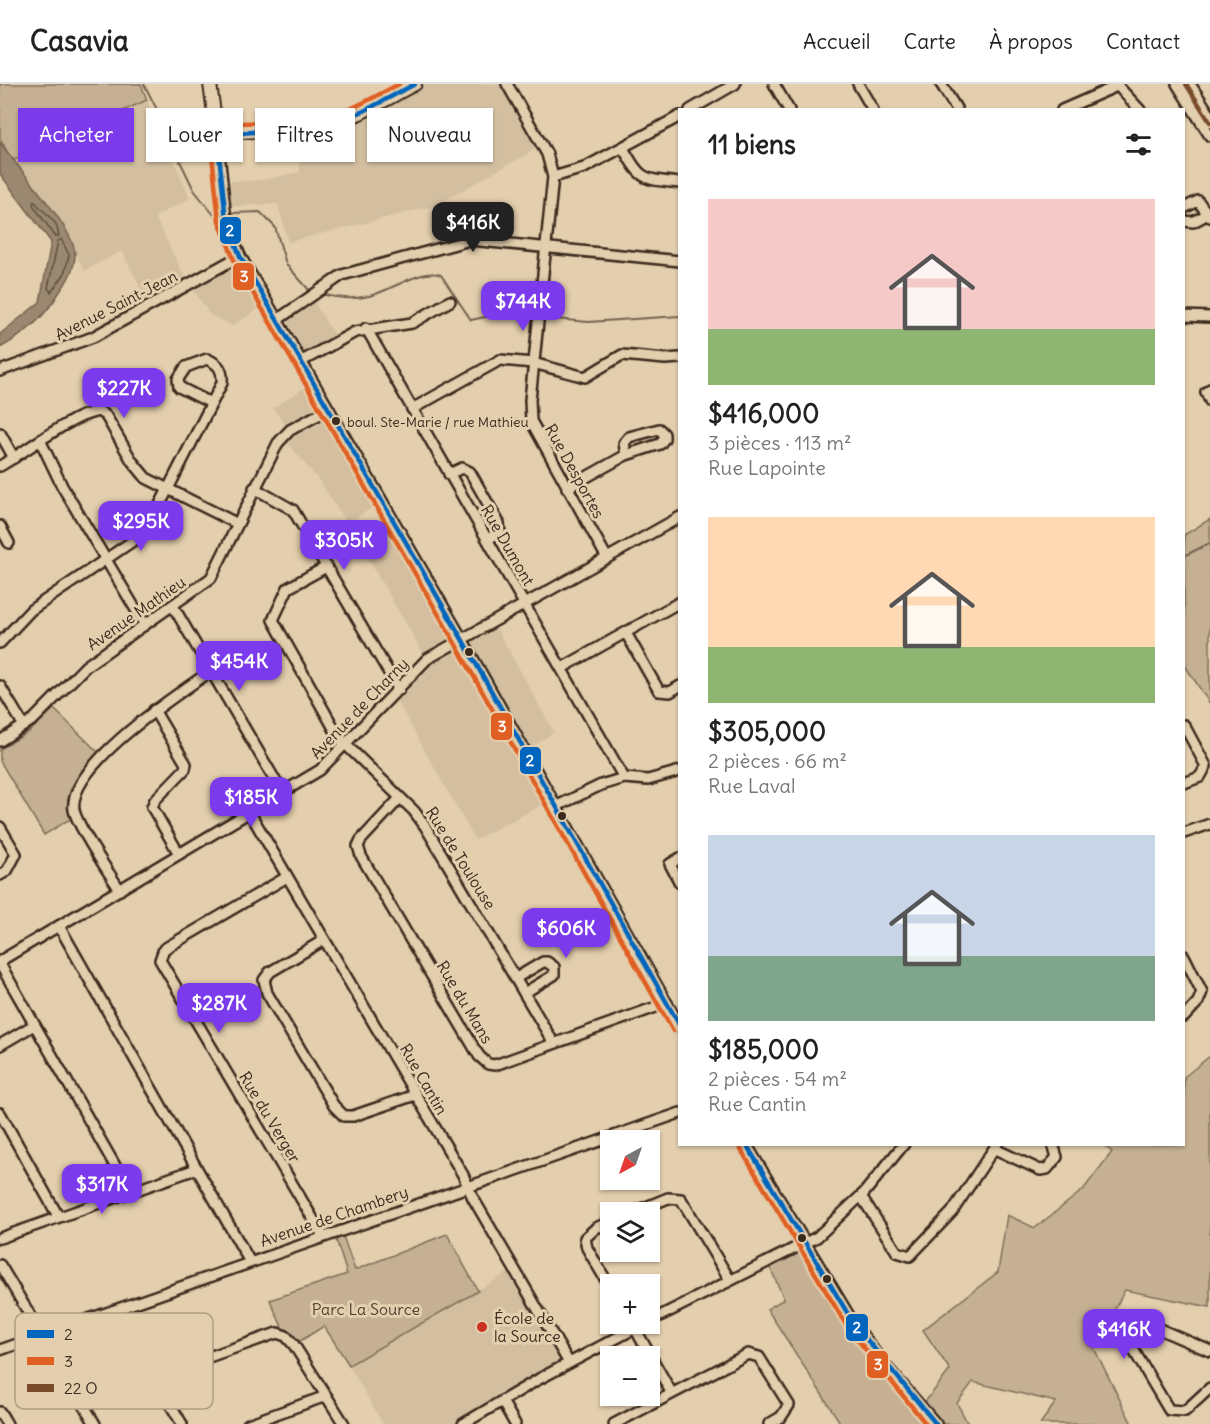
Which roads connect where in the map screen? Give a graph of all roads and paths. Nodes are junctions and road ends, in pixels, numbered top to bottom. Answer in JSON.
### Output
{"nodes":[{"id":1,"x":210,"y":84,"type":"edge"},
{"id":2,"x":415,"y":84,"type":"edge"},
{"id":3,"x":507,"y":84,"type":"edge"},
{"id":4,"x":735,"y":84,"type":"edge"},
{"id":5,"x":774,"y":84,"type":"edge"},
{"id":6,"x":858,"y":84,"type":"edge"},
{"id":7,"x":941,"y":84,"type":"edge"},
{"id":8,"x":1177,"y":84,"type":"edge"},
{"id":9,"x":1190,"y":84,"type":"edge"},
{"id":10,"x":1117,"y":85,"type":"edge"},
{"id":11,"x":399,"y":88,"type":"edge"},
{"id":12,"x":213,"y":108,"type":"edge"},
{"id":13,"x":693,"y":108,"type":"edge"},
{"id":14,"x":788,"y":108,"type":"edge"},
{"id":15,"x":872,"y":108,"type":"edge"},
{"id":16,"x":956,"y":108,"type":"edge"},
{"id":17,"x":1066,"y":108,"type":"edge"},
{"id":18,"x":1138,"y":108,"type":"edge"},
{"id":19,"x":1210,"y":115,"type":"edge"},
{"id":20,"x":678,"y":117,"type":"edge"},
{"id":21,"x":243,"y":133,"type":"edge"},
{"id":22,"x":1210,"y":136,"type":"edge"},
{"id":23,"x":623,"y":148,"type":"junction"},
{"id":24,"x":220,"y":162,"type":"edge"},
{"id":25,"x":554,"y":177,"type":"junction"},
{"id":26,"x":678,"y":183,"type":"edge"},
{"id":27,"x":1185,"y":208,"type":"edge"},
{"id":28,"x":1209,"y":215,"type":"edge"},
{"id":29,"x":1185,"y":221,"type":"edge"},
{"id":30,"x":545,"y":248,"type":"junction"},
{"id":31,"x":240,"y":256,"type":"junction"},
{"id":32,"x":678,"y":261,"type":"edge"},
{"id":33,"x":450,"y":301,"type":"dead end"},
{"id":34,"x":1185,"y":316,"type":"edge"},
{"id":35,"x":1210,"y":317,"type":"edge"},
{"id":36,"x":277,"y":320,"type":"junction"},
{"id":37,"x":366,"y":328,"type":"junction"},
{"id":38,"x":678,"y":358,"type":"edge"},
{"id":39,"x":302,"y":361,"type":"junction"},
{"id":40,"x":534,"y":363,"type":"junction"},
{"id":41,"x":0,"y":371,"type":"edge"},
{"id":42,"x":1210,"y":389,"type":"edge"},
{"id":43,"x":1210,"y":401,"type":"edge"},
{"id":44,"x":211,"y":404,"type":"junction"},
{"id":45,"x":329,"y":409,"type":"junction"},
{"id":46,"x":412,"y":409,"type":"junction"},
{"id":47,"x":0,"y":433,"type":"edge"},
{"id":48,"x":41,"y":442,"type":"junction"},
{"id":49,"x":626,"y":455,"type":"dead end"},
{"id":50,"x":14,"y":458,"type":"junction"},
{"id":51,"x":0,"y":466,"type":"edge"},
{"id":52,"x":449,"y":474,"type":"junction"},
{"id":53,"x":254,"y":488,"type":"junction"},
{"id":54,"x":567,"y":488,"type":"junction"},
{"id":55,"x":168,"y":490,"type":"junction"},
{"id":56,"x":678,"y":518,"type":"edge"},
{"id":57,"x":236,"y":524,"type":"junction"},
{"id":58,"x":0,"y":526,"type":"edge"},
{"id":59,"x":488,"y":539,"type":"junction"},
{"id":60,"x":9,"y":543,"type":"dead end"},
{"id":61,"x":607,"y":558,"type":"junction"},
{"id":62,"x":106,"y":560,"type":"junction"},
{"id":63,"x":326,"y":567,"type":"junction"},
{"id":64,"x":678,"y":603,"type":"edge"},
{"id":65,"x":173,"y":606,"type":"junction"},
{"id":66,"x":525,"y":606,"type":"junction"},
{"id":67,"x":145,"y":625,"type":"junction"},
{"id":68,"x":626,"y":633,"type":"junction"},
{"id":69,"x":462,"y":639,"type":"junction"},
{"id":70,"x":0,"y":643,"type":"edge"},
{"id":71,"x":562,"y":668,"type":"junction"},
{"id":72,"x":211,"y":671,"type":"junction"},
{"id":73,"x":0,"y":686,"type":"edge"},
{"id":74,"x":678,"y":687,"type":"edge"},
{"id":75,"x":399,"y":690,"type":"junction"},
{"id":76,"x":154,"y":710,"type":"junction"},
{"id":77,"x":24,"y":726,"type":"junction"},
{"id":78,"x":1185,"y":727,"type":"edge"},
{"id":79,"x":0,"y":741,"type":"edge"},
{"id":80,"x":345,"y":745,"type":"junction"},
{"id":81,"x":678,"y":772,"type":"edge"},
{"id":82,"x":624,"y":778,"type":"junction"},
{"id":83,"x":1185,"y":783,"type":"edge"},
{"id":84,"x":282,"y":792,"type":"junction"},
{"id":85,"x":400,"y":798,"type":"junction"},
{"id":86,"x":557,"y":806,"type":"junction"},
{"id":87,"x":250,"y":813,"type":"junction"},
{"id":88,"x":1210,"y":824,"type":"edge"},
{"id":89,"x":0,"y":827,"type":"edge"},
{"id":90,"x":1185,"y":834,"type":"edge"},
{"id":91,"x":179,"y":854,"type":"junction"},
{"id":92,"x":678,"y":859,"type":"edge"},
{"id":93,"x":0,"y":875,"type":"edge"},
{"id":94,"x":287,"y":877,"type":"junction"},
{"id":95,"x":678,"y":879,"type":"edge"},
{"id":96,"x":120,"y":890,"type":"junction"},
{"id":97,"x":59,"y":926,"type":"junction"},
{"id":98,"x":324,"y":940,"type":"junction"},
{"id":99,"x":1185,"y":958,"type":"edge"},
{"id":100,"x":0,"y":962,"type":"edge"},
{"id":101,"x":516,"y":978,"type":"junction"},
{"id":102,"x":524,"y":993,"type":"junction"},
{"id":103,"x":667,"y":1004,"type":"junction"},
{"id":104,"x":1185,"y":1016,"type":"edge"},
{"id":105,"x":678,"y":1023,"type":"edge"},
{"id":106,"x":34,"y":1025,"type":"junction"},
{"id":107,"x":553,"y":1042,"type":"junction"},
{"id":108,"x":0,"y":1045,"type":"edge"},
{"id":109,"x":415,"y":1095,"type":"junction"},
{"id":110,"x":0,"y":1113,"type":"edge"},
{"id":111,"x":678,"y":1114,"type":"edge"},
{"id":112,"x":747,"y":1146,"type":"edge"},
{"id":113,"x":902,"y":1146,"type":"edge"},
{"id":114,"x":1054,"y":1146,"type":"edge"},
{"id":115,"x":996,"y":1147,"type":"edge"},
{"id":116,"x":196,"y":1169,"type":"junction"},
{"id":117,"x":469,"y":1187,"type":"junction"},
{"id":118,"x":130,"y":1192,"type":"junction"},
{"id":119,"x":861,"y":1196,"type":"junction"},
{"id":120,"x":658,"y":1202,"type":"edge"},
{"id":121,"x":58,"y":1216,"type":"junction"},
{"id":122,"x":600,"y":1226,"type":"edge"},
{"id":123,"x":323,"y":1236,"type":"junction"},
{"id":124,"x":0,"y":1238,"type":"edge"},
{"id":125,"x":804,"y":1244,"type":"junction"},
{"id":126,"x":249,"y":1262,"type":"junction"},
{"id":127,"x":0,"y":1265,"type":"edge"},
{"id":128,"x":602,"y":1274,"type":"edge"},
{"id":129,"x":730,"y":1280,"type":"junction"},
{"id":130,"x":28,"y":1313,"type":"edge"},
{"id":131,"x":104,"y":1313,"type":"edge"},
{"id":132,"x":660,"y":1316,"type":"edge"},
{"id":133,"x":619,"y":1334,"type":"edge"},
{"id":134,"x":638,"y":1334,"type":"edge"},
{"id":135,"x":15,"y":1345,"type":"edge"},
{"id":136,"x":0,"y":1350,"type":"edge"},
{"id":137,"x":1210,"y":1351,"type":"edge"},
{"id":138,"x":213,"y":1356,"type":"edge"},
{"id":139,"x":569,"y":1363,"type":"junction"},
{"id":140,"x":1210,"y":1388,"type":"edge"},
{"id":141,"x":671,"y":1392,"type":"junction"},
{"id":142,"x":326,"y":1396,"type":"junction"},
{"id":143,"x":502,"y":1401,"type":"junction"},
{"id":144,"x":85,"y":1409,"type":"edge"},
{"id":145,"x":173,"y":1409,"type":"edge"},
{"id":146,"x":0,"y":1413,"type":"edge"},
{"id":147,"x":7,"y":1424,"type":"edge"},
{"id":148,"x":95,"y":1424,"type":"edge"},
{"id":149,"x":182,"y":1424,"type":"edge"},
{"id":150,"x":248,"y":1424,"type":"edge"},
{"id":151,"x":344,"y":1424,"type":"edge"},
{"id":152,"x":463,"y":1424,"type":"edge"},
{"id":153,"x":515,"y":1424,"type":"edge"},
{"id":154,"x":614,"y":1424,"type":"edge"},
{"id":155,"x":769,"y":1424,"type":"edge"},
{"id":156,"x":936,"y":1424,"type":"edge"}],
"edges":[{"from":1,"to":12,"type":"main road"},
{"from":2,"to":11,"type":"main road"},
{"from":3,"to":25,"type":"street","name":"Rue Desportes"},
{"from":4,"to":13,"type":"street"},
{"from":5,"to":14,"type":"street"},
{"from":6,"to":15,"type":"street"},
{"from":7,"to":16,"type":"street"},
{"from":8,"to":22,"type":"street"},
{"from":9,"to":19,"type":"street"},
{"from":10,"to":17,"type":"street"},
{"from":10,"to":18,"type":"street"},
{"from":11,"to":21,"type":"main road"},
{"from":20,"to":23,"type":"street"},
{"from":23,"to":25,"type":"street"},
{"from":23,"to":26,"type":"street"},
{"from":24,"to":31,"type":"street"},
{"from":25,"to":30,"type":"street","name":"Rue Desportes"},
{"from":27,"to":28,"type":"street"},
{"from":28,"to":29,"type":"street"},
{"from":30,"to":32,"type":"street"},
{"from":30,"to":36,"type":"street"},
{"from":30,"to":40,"type":"street","name":"Rue Desportes"},
{"from":31,"to":36,"type":"street"},
{"from":31,"to":41,"type":"street","name":"Avenue Saint-Jean"},
{"from":33,"to":37,"type":"street"},
{"from":34,"to":35,"type":"street"},
{"from":36,"to":39,"type":"street"},
{"from":37,"to":39,"type":"street"},
{"from":37,"to":46,"type":"street","name":"Rue Dumont"},
{"from":38,"to":40,"type":"street"},
{"from":39,"to":45,"type":"street"},
{"from":40,"to":46,"type":"street"},
{"from":40,"to":54,"type":"street","name":"Rue Desportes"},
{"from":42,"to":43,"type":"street"},
{"from":44,"to":44,"type":"street"},
{"from":44,"to":55,"type":"street"},
{"from":45,"to":53,"type":"street","name":"Avenue Mathieu"},
{"from":45,"to":69,"type":"street"},
{"from":46,"to":52,"type":"street","name":"Rue Dumont"},
{"from":47,"to":50,"type":"street"},
{"from":48,"to":50,"type":"street"},
{"from":48,"to":55,"type":"street"},
{"from":48,"to":62,"type":"street"},
{"from":49,"to":54,"type":"street"},
{"from":50,"to":51,"type":"street"},
{"from":52,"to":59,"type":"street","name":"Rue Dumont"},
{"from":52,"to":59,"type":"street"},
{"from":53,"to":57,"type":"street","name":"Avenue Mathieu"},
{"from":53,"to":63,"type":"street"},
{"from":54,"to":61,"type":"street","name":"Rue Desportes"},
{"from":55,"to":57,"type":"street"},
{"from":55,"to":62,"type":"street"},
{"from":56,"to":61,"type":"street","name":"Avenue de Charny"},
{"from":57,"to":65,"type":"street","name":"Avenue Mathieu"},
{"from":58,"to":60,"type":"street"},
{"from":59,"to":66,"type":"street","name":"Rue Dumont"},
{"from":61,"to":66,"type":"street","name":"Avenue de Charny"},
{"from":62,"to":67,"type":"street"},
{"from":62,"to":70,"type":"street"},
{"from":63,"to":75,"type":"street"},
{"from":63,"to":80,"type":"street","name":"Rue de Toulouse"},
{"from":64,"to":68,"type":"street"},
{"from":65,"to":67,"type":"street","name":"Avenue Mathieu"},
{"from":65,"to":72,"type":"street"},
{"from":66,"to":69,"type":"street","name":"Avenue de Charny"},
{"from":66,"to":71,"type":"street","name":"Rue Dumont"},
{"from":67,"to":77,"type":"street","name":"Avenue Mathieu"},
{"from":68,"to":71,"type":"street"},
{"from":68,"to":74,"type":"street"},
{"from":69,"to":75,"type":"street","name":"Avenue de Charny"},
{"from":69,"to":86,"type":"street"},
{"from":71,"to":82,"type":"street","name":"Rue Dumont"},
{"from":72,"to":76,"type":"street"},
{"from":72,"to":84,"type":"street"},
{"from":73,"to":77,"type":"street"},
{"from":75,"to":80,"type":"street","name":"Avenue de Charny"},
{"from":76,"to":91,"type":"street"},
{"from":76,"to":96,"type":"street"},
{"from":77,"to":79,"type":"street","name":"Avenue Mathieu"},
{"from":78,"to":83,"type":"street"},
{"from":80,"to":84,"type":"street","name":"Avenue de Charny"},
{"from":80,"to":85,"type":"street","name":"Rue de Toulouse"},
{"from":81,"to":82,"type":"street"},
{"from":82,"to":86,"type":"street"},
{"from":84,"to":87,"type":"street","name":"Avenue de Charny"},
{"from":85,"to":101,"type":"street","name":"Rue de Toulouse"},
{"from":85,"to":107,"type":"street","name":"Rue du Mans"},
{"from":86,"to":103,"type":"street"},
{"from":87,"to":91,"type":"street","name":"Avenue de Charny"},
{"from":87,"to":94,"type":"street","name":"Rue Cantin"},
{"from":88,"to":90,"type":"street"},
{"from":89,"to":93,"type":"street"},
{"from":91,"to":96,"type":"street","name":"Avenue de Charny"},
{"from":92,"to":95,"type":"street"},
{"from":94,"to":98,"type":"street","name":"Rue Cantin"},
{"from":94,"to":123,"type":"street","name":"Rue du Verger"},
{"from":96,"to":97,"type":"street","name":"Avenue de Charny"},
{"from":97,"to":100,"type":"street","name":"Avenue de Charny"},
{"from":97,"to":116,"type":"street"},
{"from":98,"to":109,"type":"street","name":"Rue Cantin"},
{"from":98,"to":109,"type":"street"},
{"from":99,"to":104,"type":"street"},
{"from":100,"to":106,"type":"street"},
{"from":101,"to":102,"type":"street","name":"Rue de Toulouse"},
{"from":101,"to":102,"type":"street"},
{"from":102,"to":107,"type":"street","name":"Rue de Toulouse"},
{"from":103,"to":105,"type":"street"},
{"from":103,"to":107,"type":"street","name":"Rue du Mans"},
{"from":106,"to":108,"type":"street"},
{"from":106,"to":118,"type":"street"},
{"from":109,"to":117,"type":"street","name":"Rue Cantin"},
{"from":110,"to":121,"type":"street"},
{"from":111,"to":117,"type":"street","name":"Avenue de Chambery"},
{"from":112,"to":125,"type":"street"},
{"from":113,"to":119,"type":"street"},
{"from":114,"to":115,"type":"street"},
{"from":115,"to":119,"type":"street"},
{"from":116,"to":118,"type":"street"},
{"from":116,"to":126,"type":"street"},
{"from":117,"to":123,"type":"street","name":"Avenue de Chambery"},
{"from":117,"to":139,"type":"street","name":"Rue Cantin"},
{"from":118,"to":121,"type":"street"},
{"from":119,"to":125,"type":"street"},
{"from":120,"to":129,"type":"street"},
{"from":121,"to":124,"type":"street"},
{"from":122,"to":128,"type":"street"},
{"from":123,"to":126,"type":"street","name":"Avenue de Chambery"},
{"from":125,"to":129,"type":"street"},
{"from":125,"to":156,"type":"street"},
{"from":126,"to":131,"type":"street","name":"Avenue de Chambery"},
{"from":127,"to":130,"type":"street"},
{"from":129,"to":132,"type":"street"},
{"from":133,"to":139,"type":"street"},
{"from":134,"to":141,"type":"street"},
{"from":135,"to":136,"type":"street","name":"Avenue de Chambery"},
{"from":137,"to":140,"type":"street"},
{"from":138,"to":142,"type":"street"},
{"from":139,"to":143,"type":"street"},
{"from":141,"to":154,"type":"street"},
{"from":141,"to":155,"type":"street"},
{"from":142,"to":150,"type":"street"},
{"from":142,"to":151,"type":"street"},
{"from":143,"to":152,"type":"street"},
{"from":143,"to":153,"type":"street"},
{"from":144,"to":148,"type":"street"},
{"from":145,"to":149,"type":"street"},
{"from":146,"to":147,"type":"street"}]}
